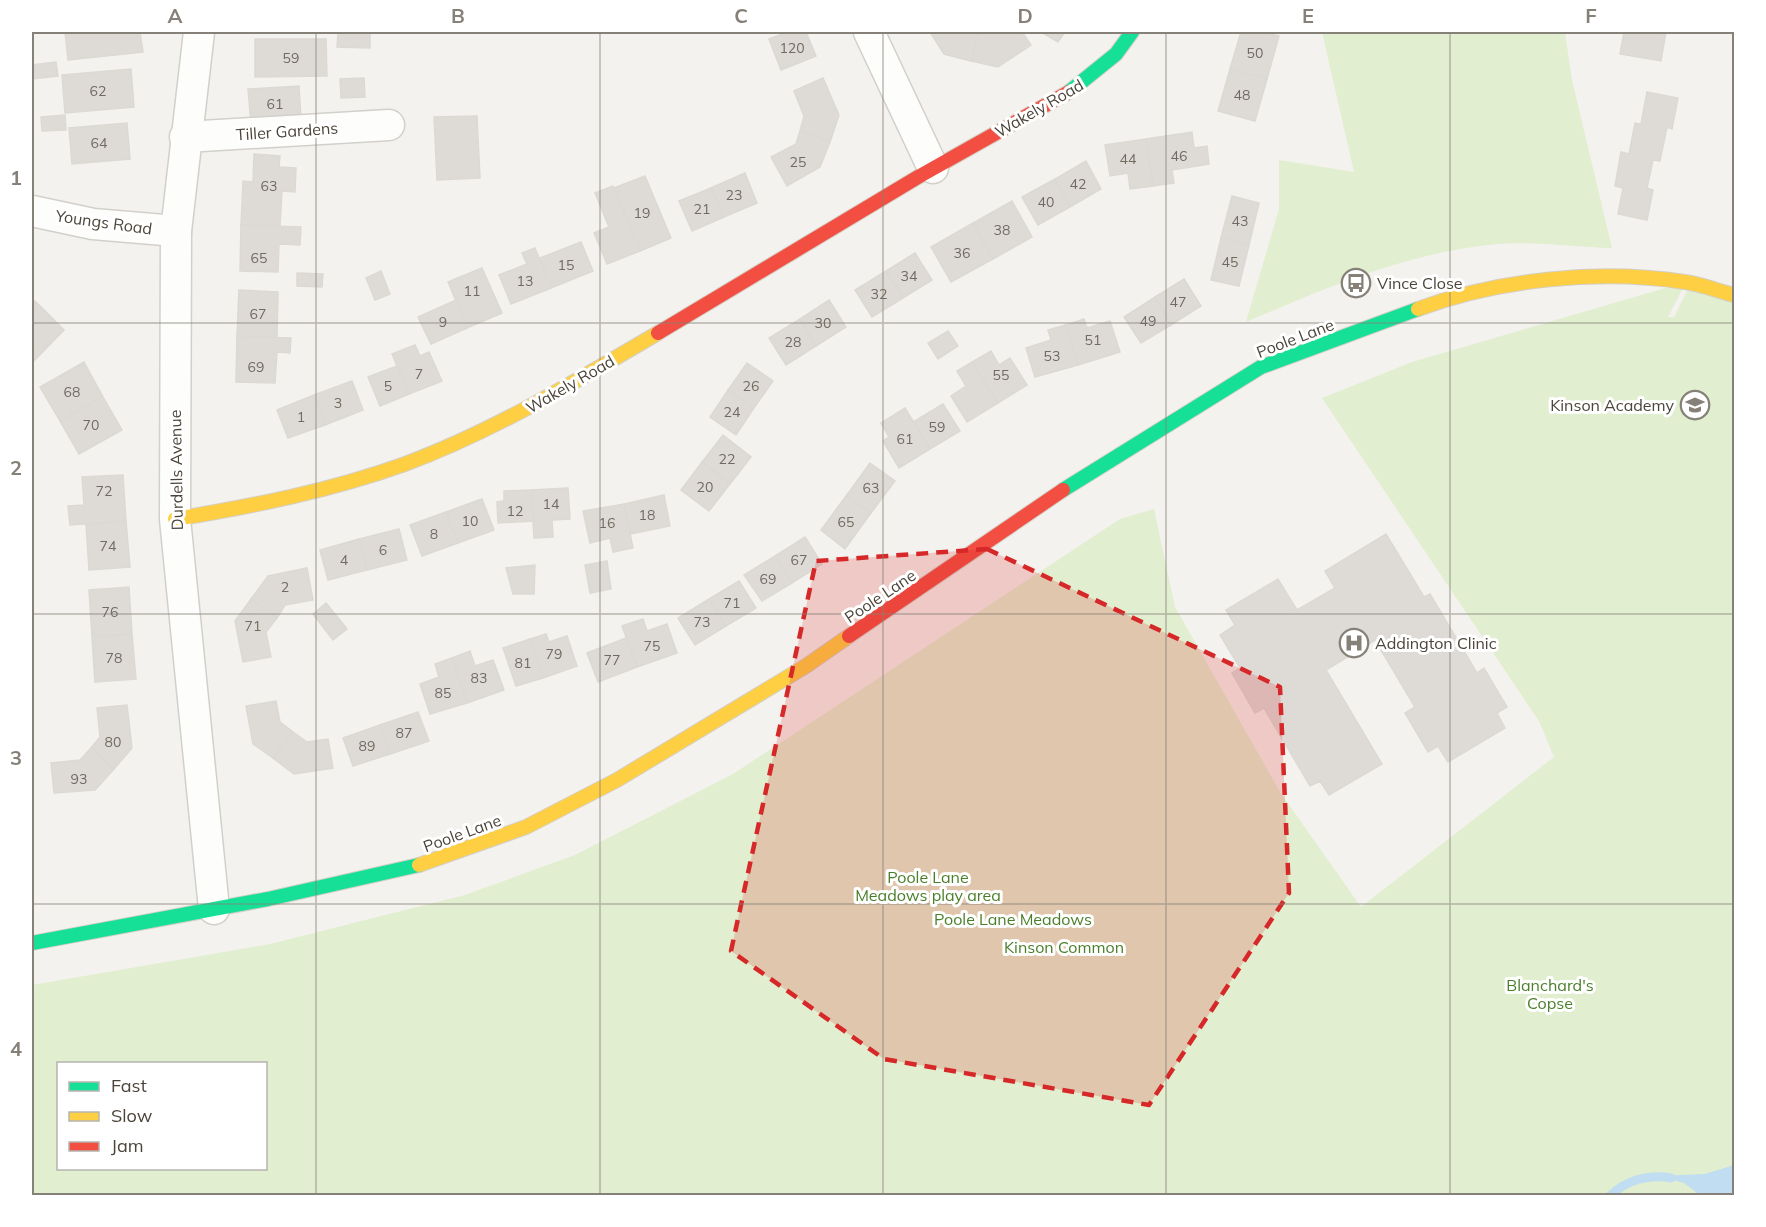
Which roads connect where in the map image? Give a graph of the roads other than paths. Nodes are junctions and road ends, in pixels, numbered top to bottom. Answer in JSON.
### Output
{"nodes":[{"id":1,"x":199,"y":32,"type":"edge"},
{"id":2,"x":869,"y":32,"type":"edge"},
{"id":3,"x":1132,"y":32,"type":"edge"},
{"id":4,"x":389,"y":125,"type":"dead end"},
{"id":5,"x":185,"y":137,"type":"junction"},
{"id":6,"x":933,"y":168,"type":"junction"},
{"id":7,"x":32,"y":212,"type":"edge"},
{"id":8,"x":176,"y":231,"type":"junction"},
{"id":9,"x":1734,"y":295,"type":"edge"},
{"id":10,"x":175,"y":519,"type":"junction"},
{"id":11,"x":214,"y":909,"type":"junction"},
{"id":12,"x":32,"y":943,"type":"edge"}],
"edges":[{"from":1,"to":5,"type":"street","name":"Durdells Avenue"},
{"from":2,"to":6,"type":"street"},
{"from":3,"to":6,"type":"street","name":"Wakely Road"},
{"from":4,"to":5,"type":"street","name":"Tiller Gardens"},
{"from":5,"to":8,"type":"street","name":"Durdells Avenue"},
{"from":6,"to":10,"type":"street","name":"Wakely Road"},
{"from":7,"to":8,"type":"street","name":"Youngs Road"},
{"from":8,"to":10,"type":"street","name":"Durdells Avenue"},
{"from":9,"to":11,"type":"street","name":"Poole Lane"},
{"from":10,"to":11,"type":"street","name":"Durdells Avenue"},
{"from":11,"to":12,"type":"street","name":"Poole Lane"}]}
